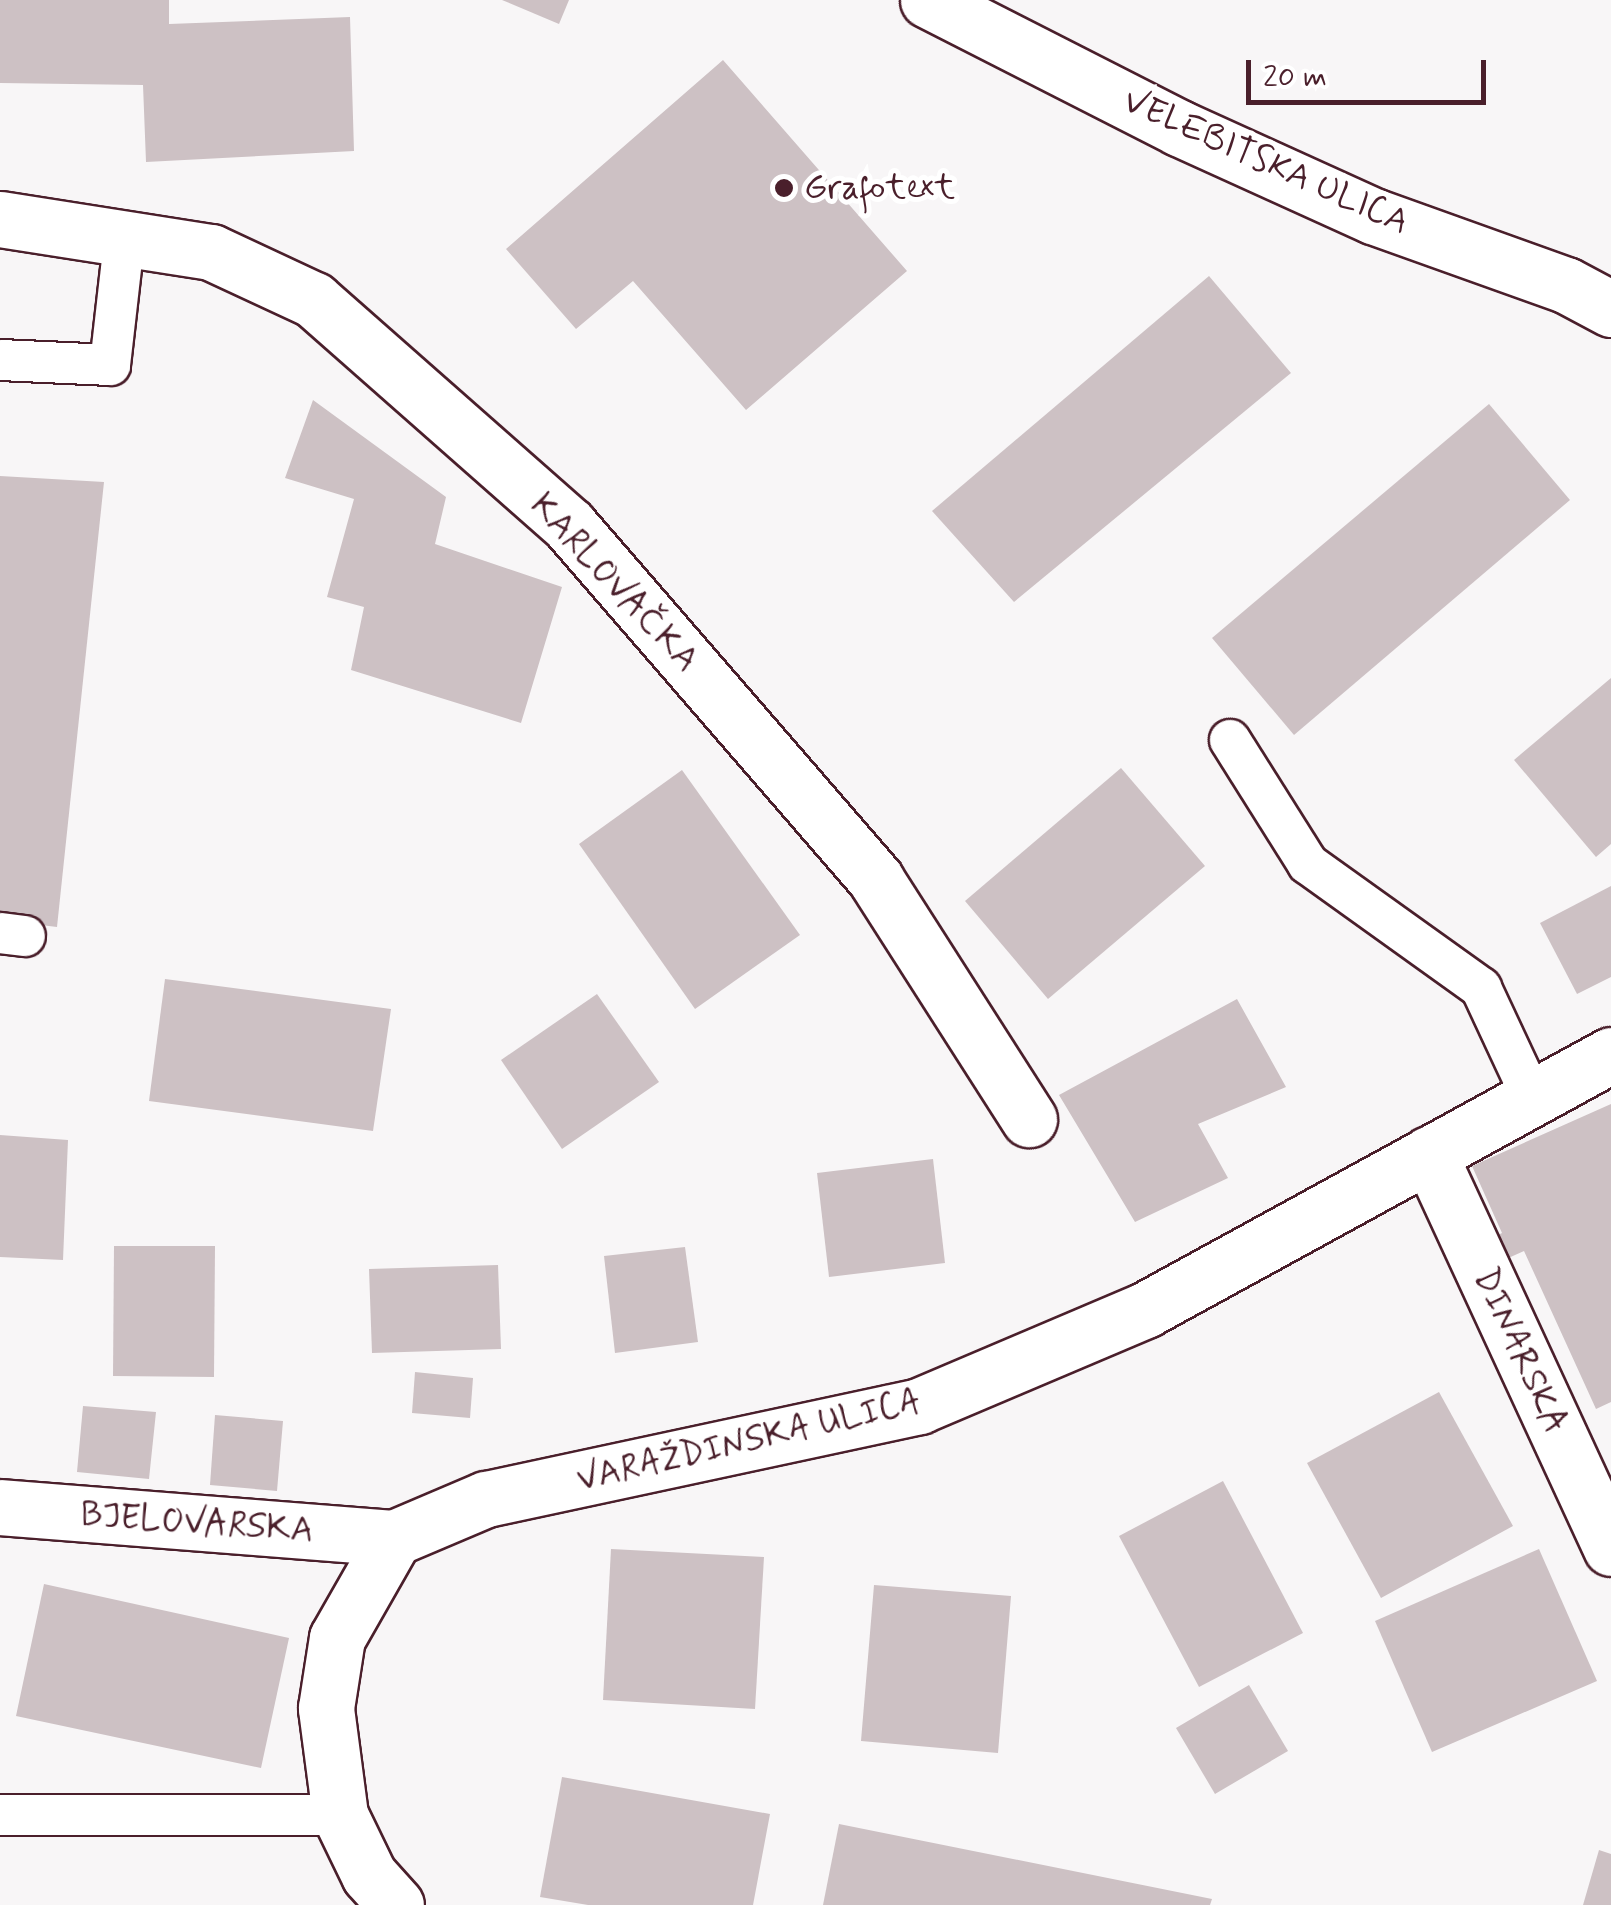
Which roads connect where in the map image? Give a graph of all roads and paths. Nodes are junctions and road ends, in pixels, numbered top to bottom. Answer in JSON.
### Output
{"nodes":[{"id":1,"x":928,"y":0,"type":"edge"},
{"id":2,"x":0,"y":219,"type":"edge"},
{"id":3,"x":125,"y":234,"type":"junction"},
{"id":4,"x":1611,"y":309,"type":"edge"},
{"id":5,"x":0,"y":360,"type":"edge"},
{"id":6,"x":1230,"y":740,"type":"dead end"},
{"id":7,"x":1611,"y":1056,"type":"edge"},
{"id":8,"x":1531,"y":1096,"type":"junction"},
{"id":9,"x":1030,"y":1119,"type":"dead end"},
{"id":10,"x":1429,"y":1154,"type":"junction"},
{"id":11,"x":0,"y":1508,"type":"edge"},
{"id":12,"x":394,"y":1538,"type":"junction"},
{"id":13,"x":1611,"y":1548,"type":"edge"},
{"id":14,"x":0,"y":1814,"type":"edge"},
{"id":15,"x":340,"y":1815,"type":"junction"},
{"id":16,"x":396,"y":1905,"type":"edge"}],
"edges":[{"from":1,"to":4,"type":"street","name":"VELEBITSKA ULICA"},
{"from":2,"to":3,"type":"street","name":"KARLOVAČKA"},
{"from":3,"to":5,"type":"lane"},
{"from":3,"to":9,"type":"street","name":"KARLOVAČKA"},
{"from":6,"to":8,"type":"lane"},
{"from":7,"to":8,"type":"street","name":"VARAŽDINSKA ULICA"},
{"from":8,"to":10,"type":"street","name":"VARAŽDINSKA ULICA"},
{"from":10,"to":12,"type":"street","name":"VARAŽDINSKA ULICA"},
{"from":10,"to":13,"type":"street","name":"DINARSKA"},
{"from":11,"to":12,"type":"street","name":"BJELOVARSKA"},
{"from":12,"to":15,"type":"street"},
{"from":14,"to":15,"type":"lane"},
{"from":15,"to":16,"type":"street"}]}
